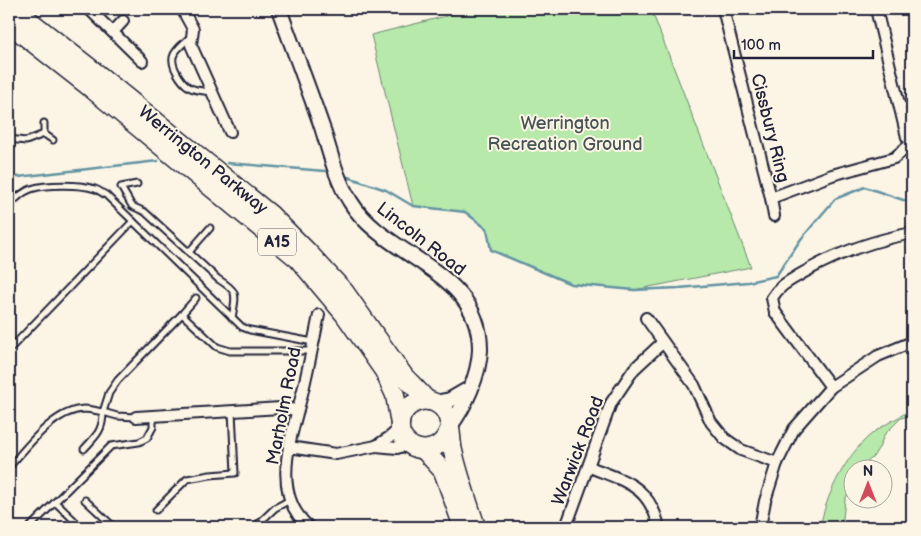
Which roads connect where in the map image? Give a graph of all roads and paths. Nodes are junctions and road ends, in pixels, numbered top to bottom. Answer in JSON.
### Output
{"nodes":[{"id":1,"x":15,"y":9,"type":"edge"},
{"id":2,"x":89,"y":9,"type":"edge"},
{"id":3,"x":182,"y":9,"type":"edge"},
{"id":4,"x":279,"y":9,"type":"edge"},
{"id":5,"x":723,"y":9,"type":"edge"},
{"id":6,"x":876,"y":9,"type":"edge"},
{"id":7,"x":123,"y":21,"type":"dead end"},
{"id":8,"x":9,"y":24,"type":"edge"},
{"id":9,"x":113,"y":32,"type":"junction"},
{"id":10,"x":192,"y":35,"type":"junction"},
{"id":11,"x":142,"y":61,"type":"dead end"},
{"id":12,"x":212,"y":92,"type":"junction"},
{"id":13,"x":912,"y":105,"type":"edge"},
{"id":14,"x":900,"y":106,"type":"junction"},
{"id":15,"x":44,"y":123,"type":"dead end"},
{"id":16,"x":230,"y":132,"type":"dead end"},
{"id":17,"x":44,"y":134,"type":"junction"},
{"id":18,"x":9,"y":139,"type":"edge"},
{"id":19,"x":52,"y":140,"type":"dead end"},
{"id":20,"x":912,"y":143,"type":"edge"},
{"id":21,"x":137,"y":184,"type":"dead end"},
{"id":22,"x":771,"y":198,"type":"junction"},
{"id":23,"x":9,"y":206,"type":"edge"},
{"id":24,"x":774,"y":216,"type":"dead end"},
{"id":25,"x":132,"y":221,"type":"junction"},
{"id":26,"x":210,"y":228,"type":"dead end"},
{"id":27,"x":912,"y":233,"type":"edge"},
{"id":28,"x":188,"y":252,"type":"junction"},
{"id":29,"x":196,"y":298,"type":"dead end"},
{"id":30,"x":182,"y":314,"type":"junction"},
{"id":31,"x":319,"y":315,"type":"dead end"},
{"id":32,"x":232,"y":318,"type":"junction"},
{"id":33,"x":646,"y":318,"type":"dead end"},
{"id":34,"x":366,"y":332,"type":"junction"},
{"id":35,"x":912,"y":342,"type":"edge"},
{"id":36,"x":662,"y":344,"type":"junction"},
{"id":37,"x":312,"y":346,"type":"junction"},
{"id":38,"x":9,"y":350,"type":"edge"},
{"id":39,"x":378,"y":351,"type":"junction"},
{"id":40,"x":831,"y":387,"type":"junction"},
{"id":41,"x":469,"y":389,"type":"junction"},
{"id":42,"x":432,"y":402,"type":"junction"},
{"id":43,"x":232,"y":410,"type":"junction"},
{"id":44,"x":298,"y":410,"type":"junction"},
{"id":45,"x":103,"y":412,"type":"junction"},
{"id":46,"x":153,"y":416,"type":"junction"},
{"id":47,"x":136,"y":417,"type":"joint"},
{"id":48,"x":400,"y":425,"type":"junction"},
{"id":49,"x":450,"y":428,"type":"junction"},
{"id":50,"x":376,"y":446,"type":"junction"},
{"id":51,"x":417,"y":447,"type":"junction"},
{"id":52,"x":84,"y":448,"type":"dead end"},
{"id":53,"x":289,"y":448,"type":"junction"},
{"id":54,"x":776,"y":463,"type":"junction"},
{"id":55,"x":9,"y":466,"type":"edge"},
{"id":56,"x":590,"y":467,"type":"junction"},
{"id":57,"x":85,"y":500,"type":"dead end"},
{"id":58,"x":290,"y":500,"type":"junction"},
{"id":59,"x":55,"y":502,"type":"junction"},
{"id":60,"x":156,"y":510,"type":"dead end"},
{"id":61,"x":30,"y":527,"type":"edge"},
{"id":62,"x":81,"y":527,"type":"edge"},
{"id":63,"x":114,"y":527,"type":"edge"},
{"id":64,"x":255,"y":527,"type":"edge"},
{"id":65,"x":308,"y":527,"type":"edge"},
{"id":66,"x":462,"y":527,"type":"edge"},
{"id":67,"x":476,"y":527,"type":"edge"},
{"id":68,"x":566,"y":527,"type":"edge"},
{"id":69,"x":659,"y":527,"type":"edge"},
{"id":70,"x":760,"y":527,"type":"edge"}],
"edges":[{"from":1,"to":34,"type":"highway","name":"Werrington Parkway","number":"A15"},
{"from":2,"to":9,"type":"street"},
{"from":3,"to":10,"type":"street"},
{"from":4,"to":41,"type":"street","name":"Lincoln Road"},
{"from":5,"to":22,"type":"street","name":"Cissbury Ring"},
{"from":6,"to":14,"type":"street"},
{"from":7,"to":9,"type":"street"},
{"from":8,"to":34,"type":"highway","name":"Werrington Parkway","number":"A15"},
{"from":9,"to":11,"type":"street"},
{"from":10,"to":12,"type":"street"},
{"from":10,"to":12,"type":"lane"},
{"from":12,"to":16,"type":"street"},
{"from":13,"to":14,"type":"lane"},
{"from":14,"to":20,"type":"street"},
{"from":15,"to":17,"type":"lane"},
{"from":17,"to":18,"type":"lane"},
{"from":17,"to":19,"type":"lane"},
{"from":20,"to":22,"type":"street","name":"Cissbury Ring"},
{"from":21,"to":28,"type":"lane"},
{"from":22,"to":24,"type":"street","name":"Cissbury Ring"},
{"from":23,"to":25,"type":"lane"},
{"from":25,"to":32,"type":"lane"},
{"from":25,"to":38,"type":"lane"},
{"from":26,"to":28,"type":"lane"},
{"from":27,"to":40,"type":"street"},
{"from":28,"to":32,"type":"lane"},
{"from":29,"to":30,"type":"lane"},
{"from":30,"to":37,"type":"lane"},
{"from":30,"to":45,"type":"lane"},
{"from":31,"to":37,"type":"street","name":"Marholm Road"},
{"from":32,"to":37,"type":"lane"},
{"from":33,"to":36,"type":"street"},
{"from":34,"to":39,"type":"highway","name":"Werrington Parkway","number":"A15"},
{"from":35,"to":40,"type":"street"},
{"from":36,"to":54,"type":"street"},
{"from":36,"to":56,"type":"street","name":"Warwick Road"},
{"from":37,"to":44,"type":"street","name":"Marholm Road"},
{"from":39,"to":42,"type":"highway","name":"Werrington Parkway","number":"A15"},
{"from":39,"to":48,"type":"highway","name":"Werrington Parkway","number":"A15"},
{"from":40,"to":54,"type":"street"},
{"from":41,"to":42,"type":"street"},
{"from":41,"to":49,"type":"street","name":"Lincoln Road"},
{"from":42,"to":48,"type":"highway"},
{"from":42,"to":49,"type":"highway","number":"A15"},
{"from":43,"to":44,"type":"street"},
{"from":43,"to":46,"type":"street"},
{"from":43,"to":60,"type":"lane"},
{"from":44,"to":53,"type":"street","name":"Marholm Road"},
{"from":45,"to":47,"type":"lane"},
{"from":45,"to":52,"type":"lane"},
{"from":45,"to":55,"type":"lane"},
{"from":46,"to":47,"type":"street"},
{"from":46,"to":59,"type":"lane"},
{"from":48,"to":50,"type":"street"},
{"from":48,"to":51,"type":"highway","number":"A15"},
{"from":49,"to":51,"type":"highway"},
{"from":49,"to":67,"type":"highway","number":"A15"},
{"from":50,"to":51,"type":"street"},
{"from":50,"to":53,"type":"street"},
{"from":51,"to":66,"type":"highway","number":"A15"},
{"from":53,"to":58,"type":"street","name":"Marholm Road"},
{"from":54,"to":70,"type":"street"},
{"from":56,"to":68,"type":"street","name":"Warwick Road"},
{"from":56,"to":69,"type":"street"},
{"from":57,"to":63,"type":"lane"},
{"from":58,"to":64,"type":"lane"},
{"from":58,"to":65,"type":"street","name":"Marholm Road"},
{"from":59,"to":61,"type":"lane"},
{"from":59,"to":62,"type":"lane"}]}
